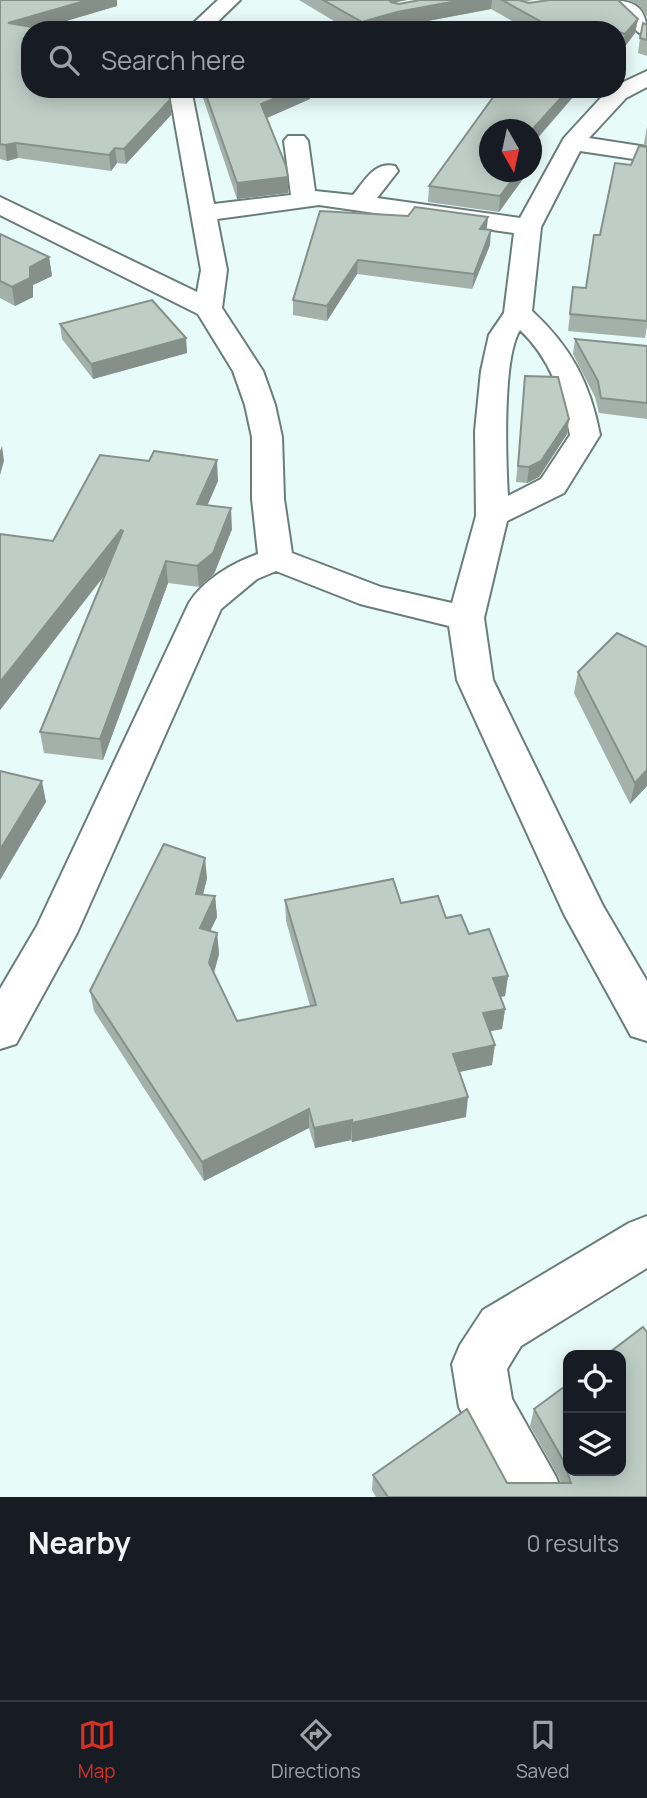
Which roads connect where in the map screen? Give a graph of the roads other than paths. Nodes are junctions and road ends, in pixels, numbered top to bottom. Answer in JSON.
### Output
{"nodes":[{"id":1,"x":230,"y":0,"type":"edge"},
{"id":2,"x":614,"y":0,"type":"edge"},
{"id":3,"x":206,"y":21,"type":"edge"},
{"id":4,"x":647,"y":32,"type":"edge"},
{"id":5,"x":641,"y":63,"type":"edge"},
{"id":6,"x":626,"y":91,"type":"edge"},
{"id":7,"x":182,"y":98,"type":"edge"},
{"id":8,"x":622,"y":98,"type":"edge"},
{"id":9,"x":296,"y":141,"type":"dead end"},
{"id":10,"x":572,"y":143,"type":"junction"},
{"id":11,"x":647,"y":154,"type":"edge"},
{"id":12,"x":386,"y":171,"type":"dead end"},
{"id":13,"x":304,"y":200,"type":"junction"},
{"id":14,"x":361,"y":202,"type":"junction"},
{"id":15,"x":0,"y":205,"type":"edge"},
{"id":16,"x":202,"y":214,"type":"junction"},
{"id":17,"x":528,"y":227,"type":"junction"},
{"id":18,"x":208,"y":308,"type":"junction"},
{"id":19,"x":518,"y":313,"type":"junction"},
{"id":20,"x":548,"y":341,"type":"junction"},
{"id":21,"x":585,"y":345,"type":"edge"},
{"id":22,"x":492,"y":516,"type":"junction"},
{"id":23,"x":276,"y":559,"type":"junction"},
{"id":24,"x":466,"y":618,"type":"junction"},
{"id":25,"x":647,"y":1023,"type":"edge"},
{"id":26,"x":0,"y":1030,"type":"edge"},
{"id":27,"x":647,"y":1240,"type":"edge"},
{"id":28,"x":536,"y":1497,"type":"edge"}],
"edges":[{"from":1,"to":3,"type":"street"},
{"from":2,"to":4,"type":"street"},
{"from":5,"to":6,"type":"street"},
{"from":7,"to":16,"type":"street"},
{"from":8,"to":10,"type":"street"},
{"from":9,"to":13,"type":"street"},
{"from":10,"to":11,"type":"street"},
{"from":10,"to":17,"type":"street"},
{"from":12,"to":14,"type":"street"},
{"from":13,"to":14,"type":"street"},
{"from":13,"to":16,"type":"street"},
{"from":14,"to":17,"type":"street"},
{"from":15,"to":18,"type":"street"},
{"from":16,"to":18,"type":"street"},
{"from":17,"to":19,"type":"street"},
{"from":18,"to":23,"type":"street"},
{"from":19,"to":20,"type":"street"},
{"from":19,"to":22,"type":"street"},
{"from":20,"to":21,"type":"street"},
{"from":20,"to":22,"type":"street"},
{"from":22,"to":24,"type":"street"},
{"from":23,"to":24,"type":"street"},
{"from":23,"to":26,"type":"street"},
{"from":24,"to":25,"type":"street"},
{"from":27,"to":28,"type":"street"}]}
